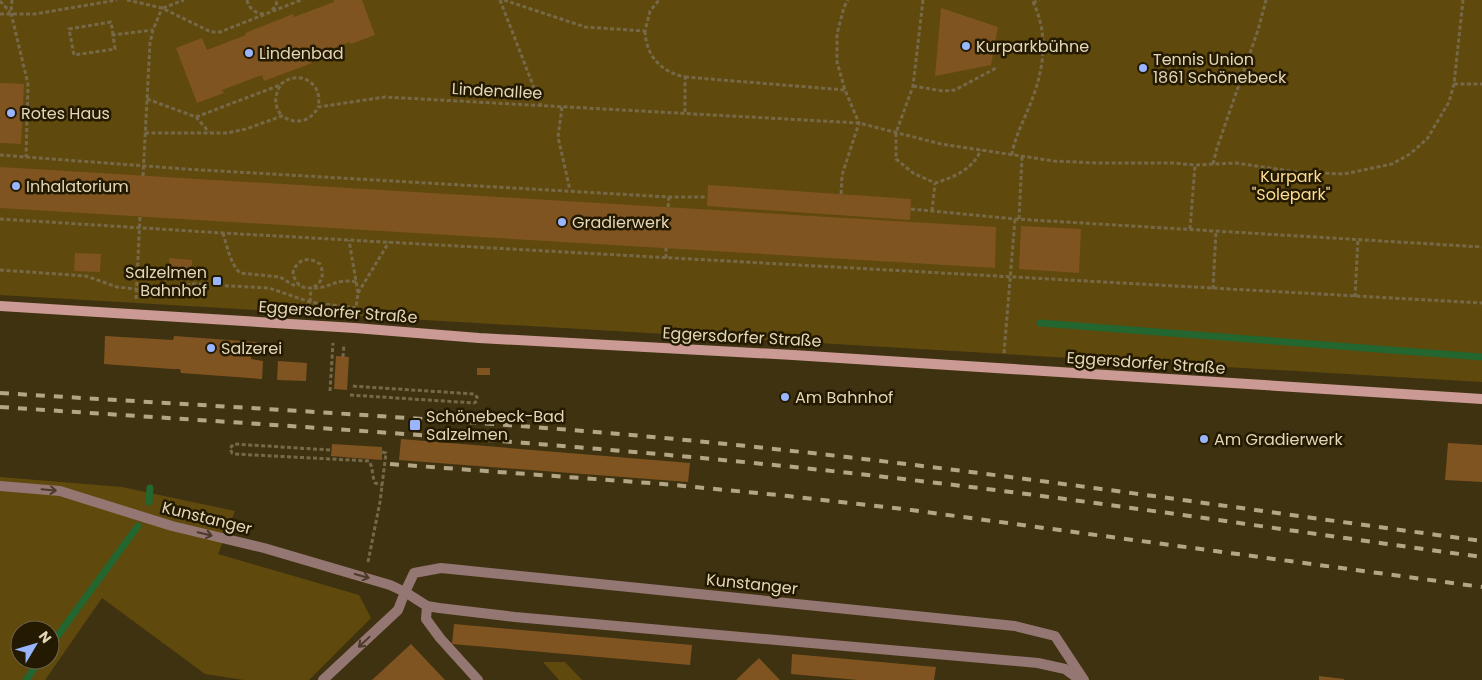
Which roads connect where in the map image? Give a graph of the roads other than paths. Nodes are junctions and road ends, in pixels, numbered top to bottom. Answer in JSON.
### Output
{"nodes":[{"id":1,"x":0,"y":306,"type":"edge"},
{"id":2,"x":1482,"y":399,"type":"edge"},
{"id":3,"x":0,"y":486,"type":"edge"},
{"id":4,"x":405,"y":592,"type":"junction"},
{"id":5,"x":427,"y":606,"type":"junction"},
{"id":6,"x":323,"y":680,"type":"edge"},
{"id":7,"x":478,"y":680,"type":"edge"},
{"id":8,"x":1082,"y":680,"type":"edge"}],
"edges":[{"from":1,"to":2,"type":"street","name":"Eggersdorfer Straße"},
{"from":3,"to":4,"type":"street","name":"Kunstanger","one_way":true},
{"from":4,"to":5,"type":"street","name":"Kunstanger"},
{"from":4,"to":6,"type":"street","name":"Kunstanger","one_way":true},
{"from":4,"to":8,"type":"street","name":"Kunstanger"},
{"from":5,"to":7,"type":"street"},
{"from":5,"to":8,"type":"street","name":"Kunstanger"}]}
